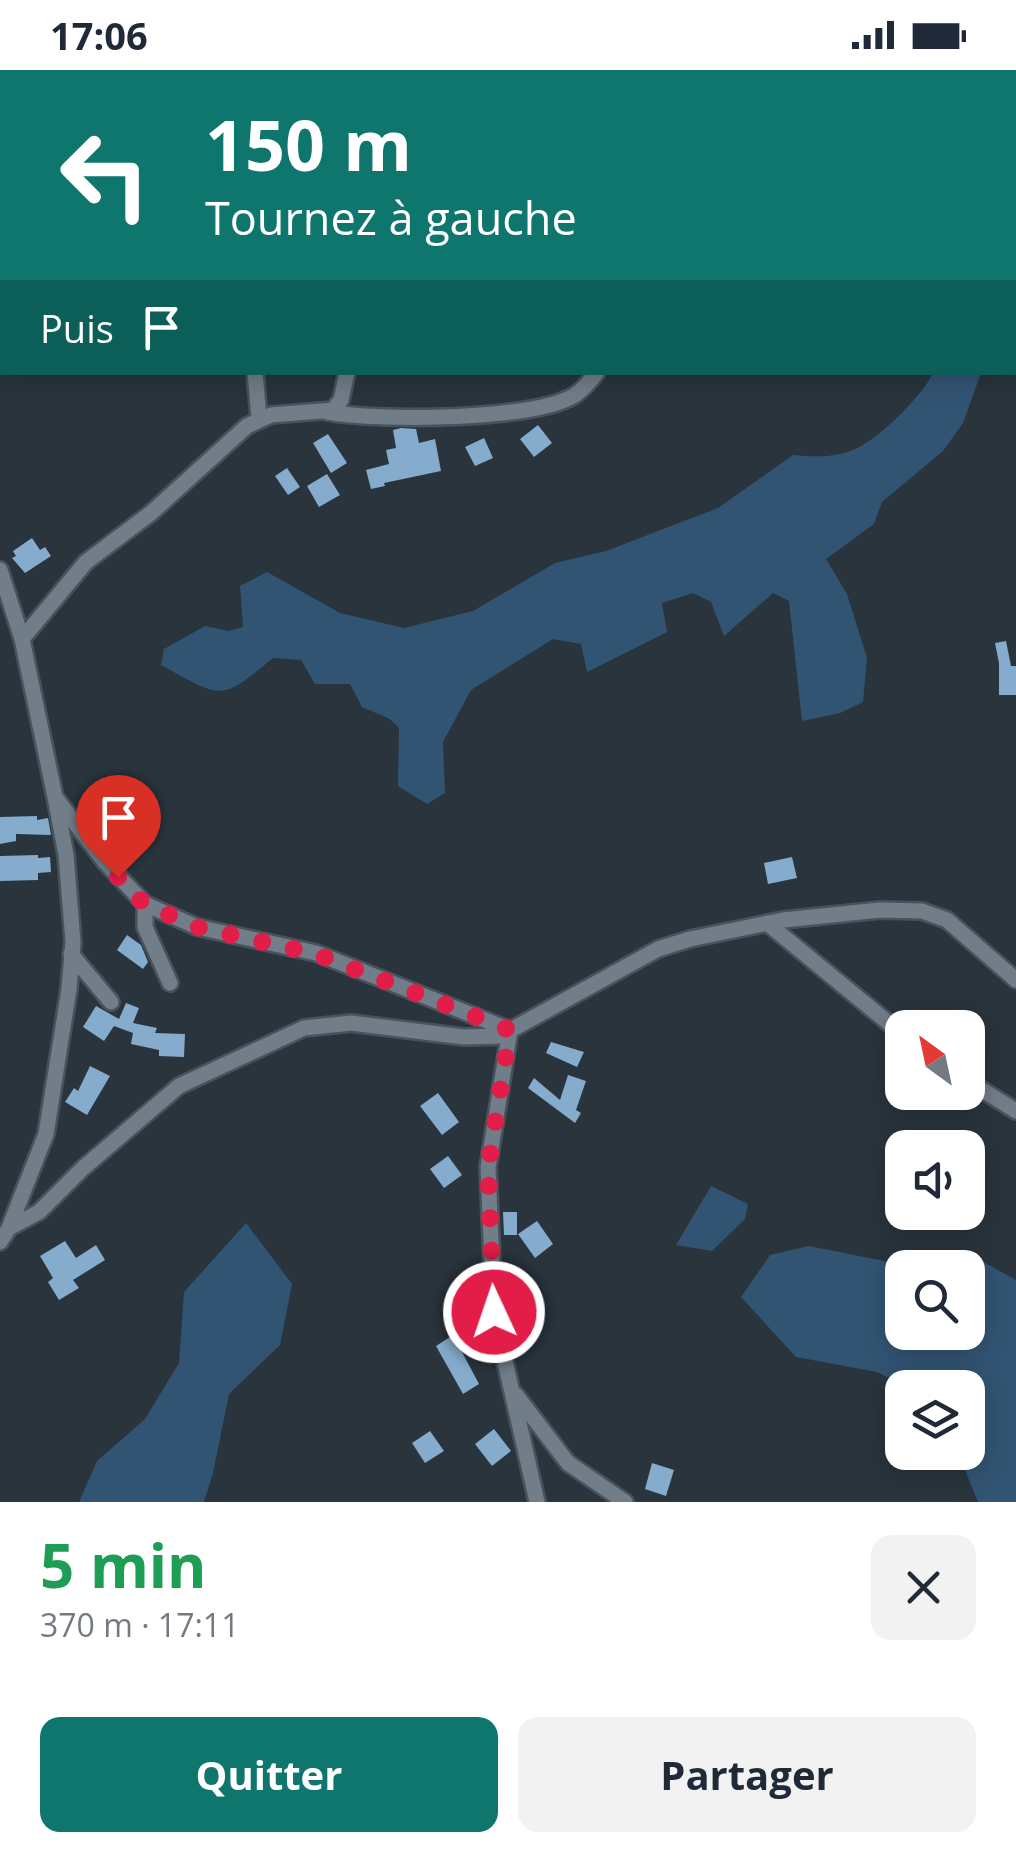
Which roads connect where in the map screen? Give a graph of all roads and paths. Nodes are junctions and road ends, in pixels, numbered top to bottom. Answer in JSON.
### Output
{"nodes":[{"id":1,"x":255,"y":375,"type":"edge"},
{"id":2,"x":346,"y":375,"type":"edge"},
{"id":3,"x":595,"y":375,"type":"edge"},
{"id":4,"x":326,"y":412,"type":"junction"},
{"id":5,"x":259,"y":418,"type":"junction"},
{"id":6,"x":0,"y":570,"type":"edge"},
{"id":7,"x":22,"y":640,"type":"junction"},
{"id":8,"x":55,"y":797,"type":"junction"},
{"id":9,"x":144,"y":904,"type":"junction"},
{"id":10,"x":767,"y":924,"type":"junction"},
{"id":11,"x":71,"y":954,"type":"junction"},
{"id":12,"x":1016,"y":980,"type":"edge"},
{"id":13,"x":170,"y":984,"type":"dead end"},
{"id":14,"x":111,"y":1002,"type":"dead end"},
{"id":15,"x":885,"y":1020,"type":"edge"},
{"id":16,"x":510,"y":1030,"type":"junction"},
{"id":17,"x":985,"y":1092,"type":"edge"},
{"id":18,"x":1016,"y":1111,"type":"edge"},
{"id":19,"x":4,"y":1235,"type":"edge"},
{"id":20,"x":511,"y":1388,"type":"junction"},
{"id":21,"x":537,"y":1502,"type":"edge"},
{"id":22,"x":625,"y":1502,"type":"edge"}],
"edges":[{"from":1,"to":5,"type":"street"},
{"from":2,"to":4,"type":"street"},
{"from":3,"to":4,"type":"street"},
{"from":4,"to":5,"type":"street"},
{"from":5,"to":7,"type":"street"},
{"from":6,"to":7,"type":"street"},
{"from":7,"to":8,"type":"street"},
{"from":8,"to":9,"type":"street"},
{"from":8,"to":11,"type":"street"},
{"from":9,"to":13,"type":"street"},
{"from":9,"to":16,"type":"street"},
{"from":10,"to":12,"type":"street"},
{"from":10,"to":15,"type":"street"},
{"from":10,"to":16,"type":"street"},
{"from":11,"to":14,"type":"street"},
{"from":11,"to":19,"type":"street"},
{"from":16,"to":19,"type":"street"},
{"from":16,"to":20,"type":"street"},
{"from":17,"to":18,"type":"street"},
{"from":20,"to":21,"type":"street"},
{"from":20,"to":22,"type":"street"}]}
